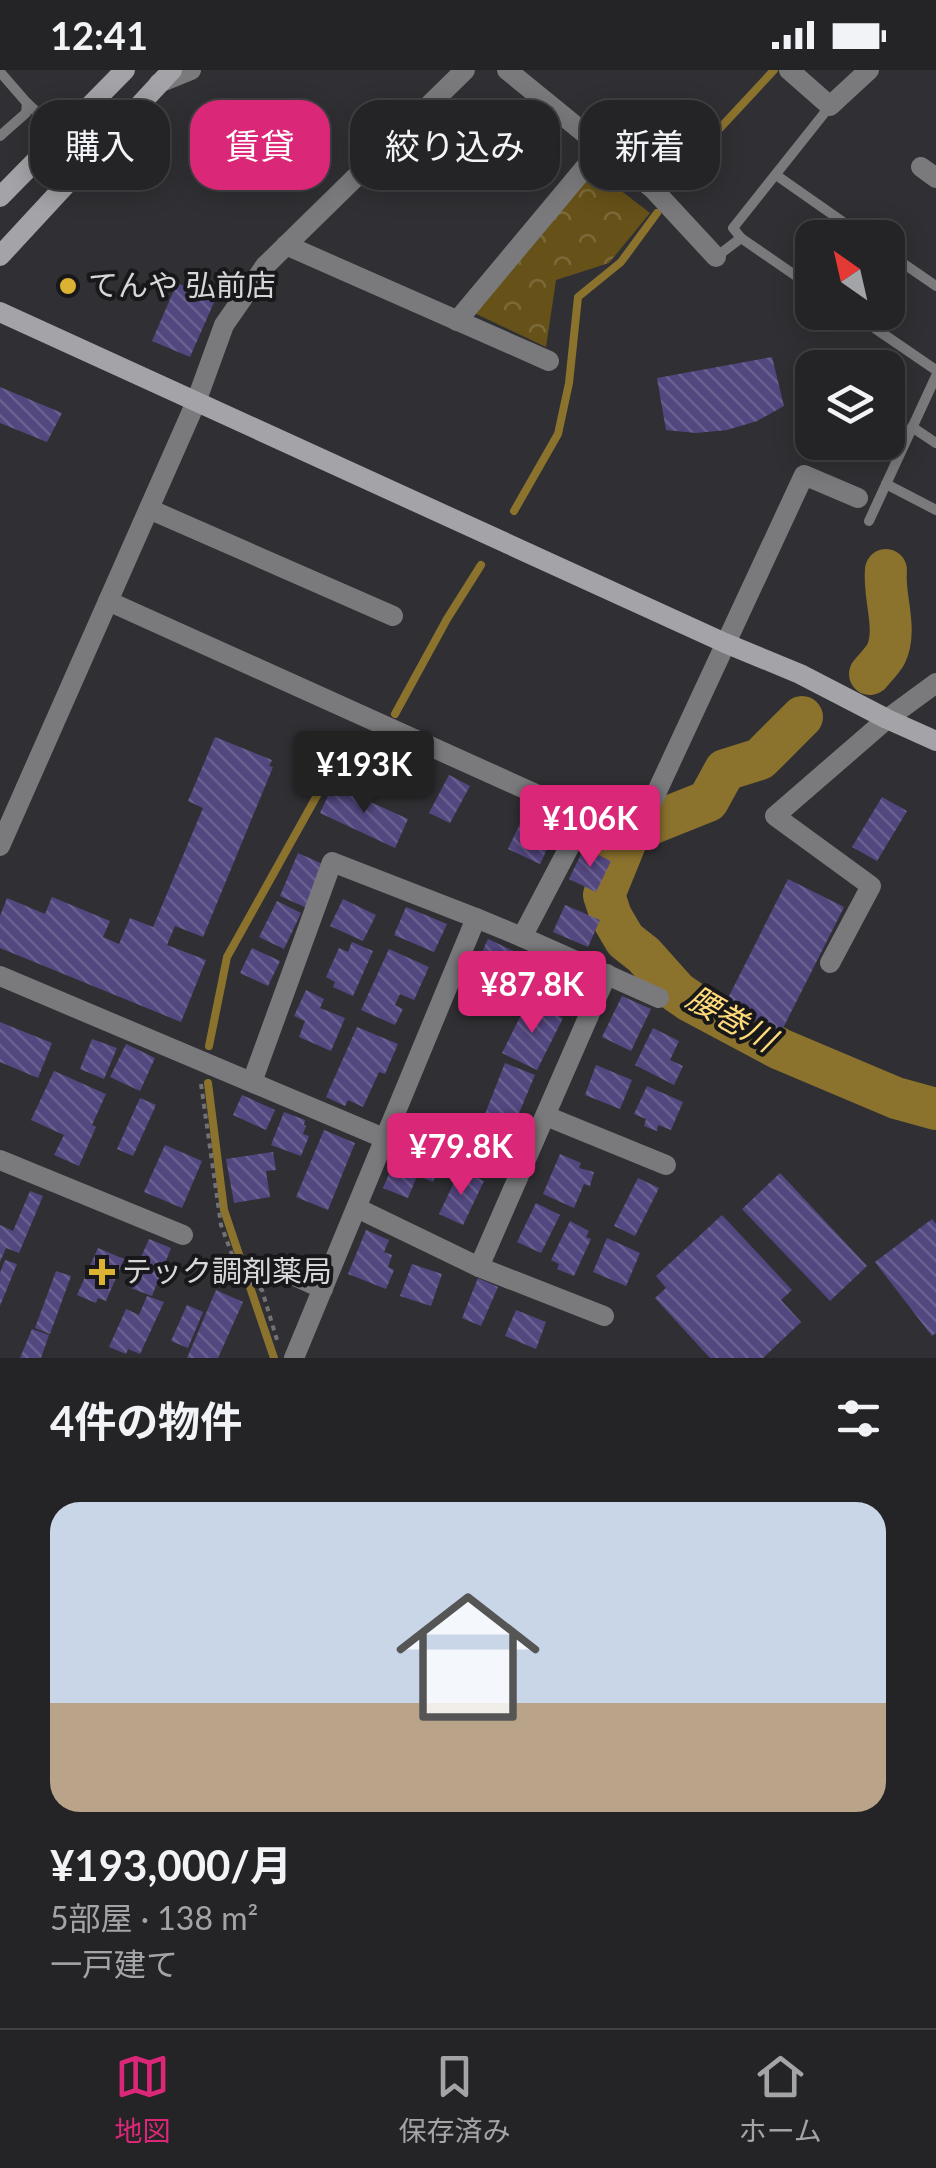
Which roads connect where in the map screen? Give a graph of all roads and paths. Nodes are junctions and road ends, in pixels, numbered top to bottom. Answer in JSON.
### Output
{"nodes":[{"id":1,"x":125,"y":70,"type":"edge"},
{"id":2,"x":191,"y":70,"type":"edge"},
{"id":3,"x":465,"y":70,"type":"edge"},
{"id":4,"x":507,"y":70,"type":"edge"},
{"id":5,"x":789,"y":70,"type":"edge"},
{"id":6,"x":869,"y":70,"type":"edge"},
{"id":7,"x":0,"y":72,"type":"edge"},
{"id":8,"x":165,"y":76,"type":"edge"},
{"id":9,"x":95,"y":100,"type":"edge"},
{"id":10,"x":28,"y":103,"type":"joint"},
{"id":11,"x":830,"y":106,"type":"junction"},
{"id":12,"x":580,"y":128,"type":"edge"},
{"id":13,"x":0,"y":136,"type":"edge"},
{"id":14,"x":30,"y":167,"type":"edge"},
{"id":15,"x":580,"y":174,"type":"edge"},
{"id":16,"x":776,"y":175,"type":"junction"},
{"id":17,"x":654,"y":190,"type":"edge"},
{"id":18,"x":0,"y":197,"type":"edge"},
{"id":19,"x":840,"y":220,"type":"edge"},
{"id":20,"x":741,"y":238,"type":"junction"},
{"id":21,"x":286,"y":245,"type":"junction"},
{"id":22,"x":0,"y":256,"type":"edge"},
{"id":23,"x":716,"y":257,"type":"joint"},
{"id":24,"x":905,"y":264,"type":"edge"},
{"id":25,"x":795,"y":275,"type":"edge"},
{"id":26,"x":936,"y":286,"type":"edge"},
{"id":27,"x":0,"y":312,"type":"edge"},
{"id":28,"x":457,"y":321,"type":"junction"},
{"id":29,"x":875,"y":330,"type":"edge"},
{"id":30,"x":549,"y":361,"type":"dead end"},
{"id":31,"x":936,"y":373,"type":"edge"},
{"id":32,"x":196,"y":402,"type":"junction"},
{"id":33,"x":912,"y":427,"type":"junction"},
{"id":34,"x":936,"y":442,"type":"edge"},
{"id":35,"x":886,"y":484,"type":"junction"},
{"id":36,"x":858,"y":498,"type":"dead end"},
{"id":37,"x":149,"y":509,"type":"junction"},
{"id":38,"x":936,"y":510,"type":"edge"},
{"id":39,"x":869,"y":520,"type":"dead end"},
{"id":40,"x":108,"y":601,"type":"junction"},
{"id":41,"x":394,"y":616,"type":"dead end"},
{"id":42,"x":725,"y":643,"type":"junction"},
{"id":43,"x":936,"y":684,"type":"edge"},
{"id":44,"x":887,"y":719,"type":"junction"},
{"id":45,"x":936,"y":741,"type":"edge"},
{"id":46,"x":9,"y":797,"type":"edge"},
{"id":47,"x":585,"y":817,"type":"junction"},
{"id":48,"x":0,"y":846,"type":"edge"},
{"id":49,"x":476,"y":918,"type":"junction"},
{"id":50,"x":522,"y":937,"type":"junction"},
{"id":51,"x":830,"y":962,"type":"dead end"},
{"id":52,"x":607,"y":974,"type":"junction"},
{"id":53,"x":0,"y":976,"type":"edge"},
{"id":54,"x":658,"y":998,"type":"dead end"},
{"id":55,"x":198,"y":1059,"type":"junction"},
{"id":56,"x":252,"y":1082,"type":"junction"},
{"id":57,"x":546,"y":1116,"type":"junction"},
{"id":58,"x":386,"y":1139,"type":"junction"},
{"id":59,"x":0,"y":1160,"type":"edge"},
{"id":60,"x":666,"y":1165,"type":"dead end"},
{"id":61,"x":358,"y":1208,"type":"junction"},
{"id":62,"x":183,"y":1235,"type":"dead end"},
{"id":63,"x":270,"y":1265,"type":"dead end"},
{"id":64,"x":479,"y":1267,"type":"junction"},
{"id":65,"x":323,"y":1290,"type":"junction"},
{"id":66,"x":604,"y":1316,"type":"dead end"},
{"id":67,"x":288,"y":1356,"type":"edge"}],
"edges":[{"from":1,"to":9,"type":"street"},
{"from":2,"to":8,"type":"street"},
{"from":3,"to":21,"type":"street"},
{"from":4,"to":12,"type":"street"},
{"from":5,"to":11,"type":"street"},
{"from":6,"to":11,"type":"street"},
{"from":7,"to":10,"type":"lane"},
{"from":8,"to":22,"type":"street"},
{"from":10,"to":13,"type":"lane"},
{"from":11,"to":16,"type":"lane"},
{"from":14,"to":18,"type":"street"},
{"from":15,"to":28,"type":"street"},
{"from":16,"to":19,"type":"lane"},
{"from":16,"to":20,"type":"lane"},
{"from":17,"to":23,"type":"street"},
{"from":20,"to":23,"type":"lane"},
{"from":20,"to":25,"type":"lane"},
{"from":21,"to":28,"type":"street"},
{"from":21,"to":32,"type":"street"},
{"from":24,"to":26,"type":"lane"},
{"from":27,"to":32,"type":"street"},
{"from":28,"to":30,"type":"street"},
{"from":29,"to":31,"type":"lane"},
{"from":31,"to":33,"type":"lane"},
{"from":32,"to":37,"type":"street"},
{"from":32,"to":42,"type":"street"},
{"from":33,"to":34,"type":"lane"},
{"from":33,"to":35,"type":"lane"},
{"from":35,"to":38,"type":"lane"},
{"from":35,"to":39,"type":"lane"},
{"from":36,"to":42,"type":"street"},
{"from":37,"to":40,"type":"street"},
{"from":37,"to":41,"type":"street"},
{"from":40,"to":46,"type":"street"},
{"from":40,"to":47,"type":"street"},
{"from":42,"to":44,"type":"street"},
{"from":42,"to":47,"type":"street"},
{"from":43,"to":44,"type":"street"},
{"from":44,"to":45,"type":"street"},
{"from":44,"to":51,"type":"street"},
{"from":46,"to":48,"type":"street"},
{"from":47,"to":50,"type":"street"},
{"from":49,"to":50,"type":"street"},
{"from":49,"to":56,"type":"street"},
{"from":49,"to":58,"type":"street"},
{"from":50,"to":52,"type":"street"},
{"from":52,"to":54,"type":"street"},
{"from":52,"to":57,"type":"street"},
{"from":53,"to":55,"type":"street"},
{"from":55,"to":56,"type":"street"},
{"from":55,"to":67,"type":"path"},
{"from":56,"to":58,"type":"street"},
{"from":57,"to":60,"type":"street"},
{"from":57,"to":64,"type":"street"},
{"from":58,"to":61,"type":"street"},
{"from":59,"to":62,"type":"street"},
{"from":61,"to":64,"type":"street"},
{"from":61,"to":65,"type":"street"},
{"from":63,"to":65,"type":"street"},
{"from":64,"to":66,"type":"street"},
{"from":65,"to":67,"type":"street"}]}
